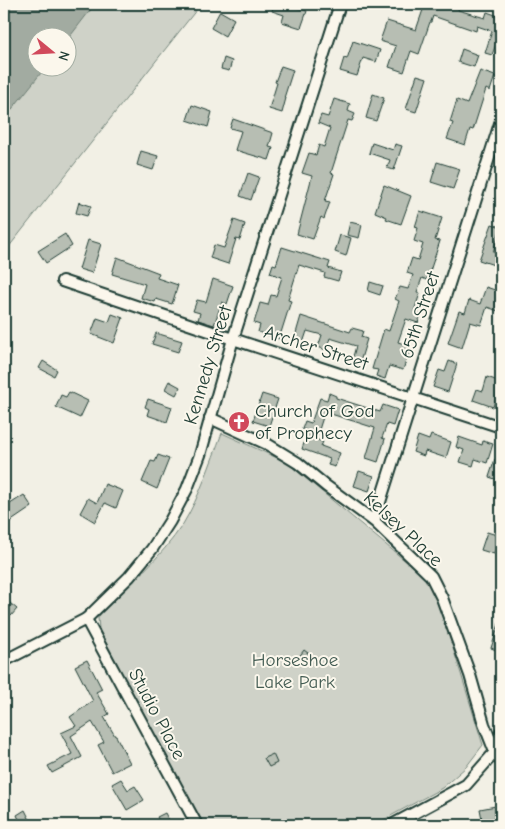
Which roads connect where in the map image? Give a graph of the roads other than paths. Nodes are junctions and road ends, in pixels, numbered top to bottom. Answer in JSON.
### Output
{"nodes":[{"id":1,"x":340,"y":4,"type":"edge"},
{"id":2,"x":501,"y":120,"type":"edge"},
{"id":3,"x":62,"y":281,"type":"dead end"},
{"id":4,"x":233,"y":339,"type":"junction"},
{"id":5,"x":412,"y":398,"type":"junction"},
{"id":6,"x":210,"y":418,"type":"junction"},
{"id":7,"x":501,"y":427,"type":"edge"},
{"id":8,"x":374,"y":521,"type":"junction"},
{"id":9,"x":86,"y":619,"type":"junction"},
{"id":10,"x":4,"y":661,"type":"edge"},
{"id":11,"x":501,"y":732,"type":"edge"},
{"id":12,"x":495,"y":752,"type":"junction"},
{"id":13,"x":501,"y":761,"type":"edge"},
{"id":14,"x":197,"y":825,"type":"edge"},
{"id":15,"x":392,"y":825,"type":"edge"}],
"edges":[{"from":1,"to":4,"type":"street","name":"Kennedy Street"},
{"from":2,"to":5,"type":"street","name":"65th Street"},
{"from":3,"to":4,"type":"street","name":"Archer Street"},
{"from":4,"to":5,"type":"street","name":"Archer Street"},
{"from":4,"to":6,"type":"street","name":"Kennedy Street"},
{"from":5,"to":7,"type":"street","name":"Archer Street"},
{"from":5,"to":8,"type":"street","name":"65th Street"},
{"from":6,"to":8,"type":"street","name":"Kelsey Place"},
{"from":6,"to":9,"type":"street","name":"Kennedy Street"},
{"from":8,"to":12,"type":"street","name":"Kelsey Place"},
{"from":9,"to":10,"type":"street","name":"Kennedy Street"},
{"from":9,"to":14,"type":"street","name":"Studio Place"},
{"from":11,"to":12,"type":"street"},
{"from":12,"to":13,"type":"street","name":"Kelsey Place"},
{"from":12,"to":15,"type":"street"}]}
